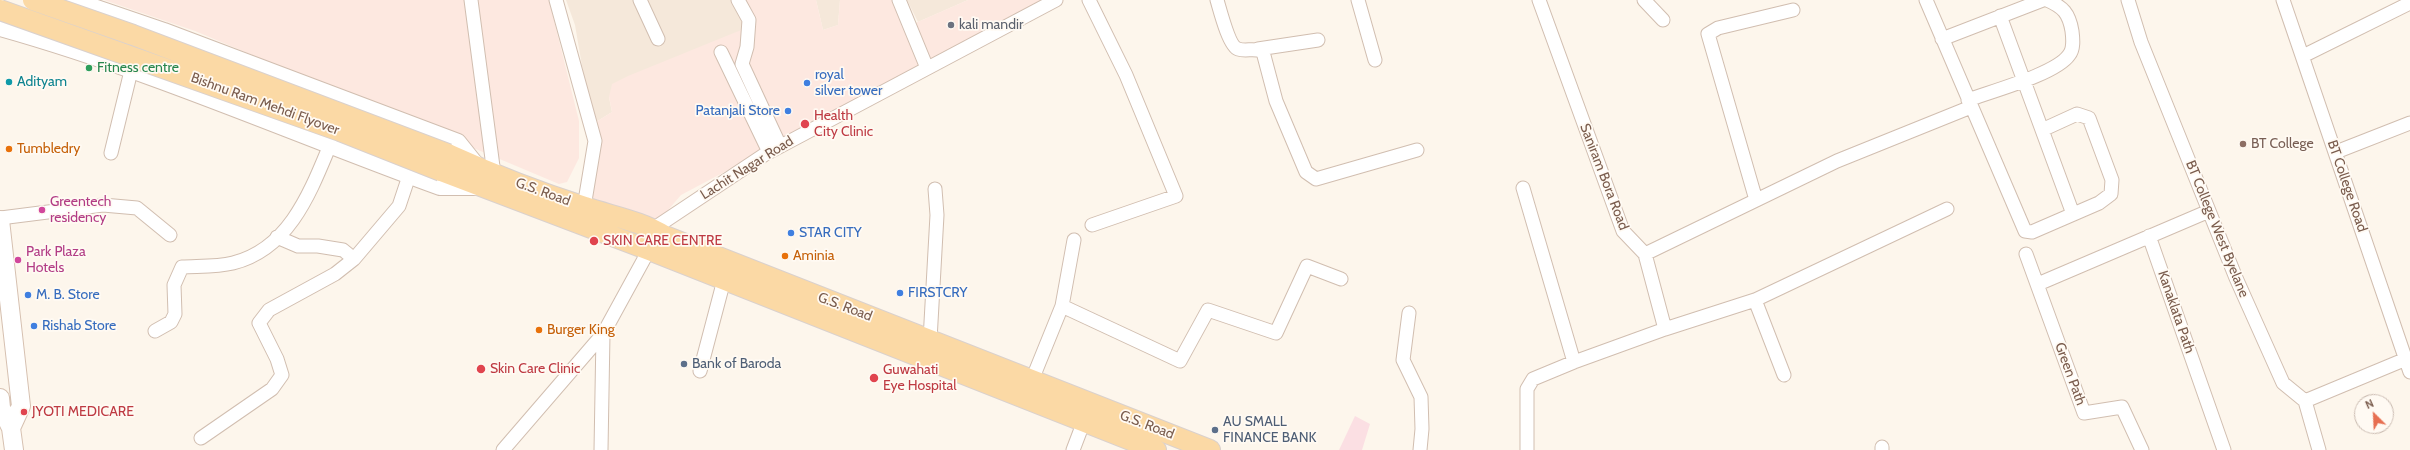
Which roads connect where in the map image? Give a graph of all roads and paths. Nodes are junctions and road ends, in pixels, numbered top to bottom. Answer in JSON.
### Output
{"nodes":[{"id":1,"x":33,"y":0,"type":"edge"},
{"id":2,"x":73,"y":0,"type":"edge"},
{"id":3,"x":471,"y":0,"type":"edge"},
{"id":4,"x":556,"y":0,"type":"edge"},
{"id":5,"x":640,"y":0,"type":"edge"},
{"id":6,"x":738,"y":0,"type":"edge"},
{"id":7,"x":899,"y":0,"type":"edge"},
{"id":8,"x":1056,"y":0,"type":"edge"},
{"id":9,"x":1089,"y":0,"type":"edge"},
{"id":10,"x":1217,"y":0,"type":"edge"},
{"id":11,"x":1358,"y":0,"type":"edge"},
{"id":12,"x":1538,"y":0,"type":"edge"},
{"id":13,"x":1644,"y":0,"type":"edge"},
{"id":14,"x":1926,"y":0,"type":"edge"},
{"id":15,"x":2043,"y":0,"type":"edge"},
{"id":16,"x":2047,"y":0,"type":"edge"},
{"id":17,"x":2128,"y":0,"type":"edge"},
{"id":18,"x":2283,"y":0,"type":"edge"},
{"id":19,"x":2410,"y":3,"type":"edge"},
{"id":20,"x":0,"y":10,"type":"edge"},
{"id":21,"x":1793,"y":10,"type":"dead end"},
{"id":22,"x":2000,"y":16,"type":"junction"},
{"id":23,"x":131,"y":20,"type":"junction"},
{"id":24,"x":1663,"y":20,"type":"dead end"},
{"id":25,"x":0,"y":28,"type":"edge"},
{"id":26,"x":164,"y":31,"type":"junction"},
{"id":27,"x":658,"y":39,"type":"dead end"},
{"id":28,"x":1942,"y":39,"type":"junction"},
{"id":29,"x":1318,"y":40,"type":"dead end"},
{"id":30,"x":1258,"y":49,"type":"junction"},
{"id":31,"x":721,"y":52,"type":"dead end"},
{"id":32,"x":2303,"y":56,"type":"junction"},
{"id":33,"x":1375,"y":60,"type":"dead end"},
{"id":34,"x":124,"y":68,"type":"junction"},
{"id":35,"x":927,"y":68,"type":"junction"},
{"id":36,"x":149,"y":77,"type":"junction"},
{"id":37,"x":2024,"y":79,"type":"junction"},
{"id":38,"x":1969,"y":103,"type":"junction"},
{"id":39,"x":2410,"y":123,"type":"edge"},
{"id":40,"x":2042,"y":130,"type":"junction"},
{"id":41,"x":330,"y":145,"type":"junction"},
{"id":42,"x":775,"y":149,"type":"junction"},
{"id":43,"x":1417,"y":150,"type":"dead end"},
{"id":44,"x":2336,"y":152,"type":"junction"},
{"id":45,"x":111,"y":153,"type":"dead end"},
{"id":46,"x":445,"y":162,"type":"junction"},
{"id":47,"x":409,"y":176,"type":"junction"},
{"id":48,"x":486,"y":176,"type":"junction"},
{"id":49,"x":1523,"y":188,"type":"dead end"},
{"id":50,"x":935,"y":189,"type":"dead end"},
{"id":51,"x":1756,"y":200,"type":"junction"},
{"id":52,"x":584,"y":207,"type":"junction"},
{"id":53,"x":1947,"y":209,"type":"dead end"},
{"id":54,"x":2209,"y":211,"type":"junction"},
{"id":55,"x":2073,"y":214,"type":"junction"},
{"id":56,"x":0,"y":219,"type":"edge"},
{"id":57,"x":1092,"y":225,"type":"dead end"},
{"id":58,"x":653,"y":229,"type":"junction"},
{"id":59,"x":170,"y":235,"type":"dead end"},
{"id":60,"x":2149,"y":236,"type":"junction"},
{"id":61,"x":277,"y":238,"type":"junction"},
{"id":62,"x":1074,"y":240,"type":"dead end"},
{"id":63,"x":649,"y":250,"type":"junction"},
{"id":64,"x":1645,"y":254,"type":"junction"},
{"id":65,"x":2026,"y":254,"type":"dead end"},
{"id":66,"x":354,"y":259,"type":"junction"},
{"id":67,"x":1341,"y":279,"type":"dead end"},
{"id":68,"x":724,"y":280,"type":"junction"},
{"id":69,"x":2038,"y":284,"type":"junction"},
{"id":70,"x":1755,"y":300,"type":"junction"},
{"id":71,"x":1062,"y":306,"type":"junction"},
{"id":72,"x":1409,"y":313,"type":"dead end"},
{"id":73,"x":1665,"y":329,"type":"junction"},
{"id":74,"x":155,"y":331,"type":"dead end"},
{"id":75,"x":603,"y":334,"type":"junction"},
{"id":76,"x":930,"y":340,"type":"junction"},
{"id":77,"x":2406,"y":359,"type":"junction"},
{"id":78,"x":1574,"y":362,"type":"junction"},
{"id":79,"x":700,"y":371,"type":"dead end"},
{"id":80,"x":2410,"y":372,"type":"edge"},
{"id":81,"x":1784,"y":376,"type":"dead end"},
{"id":82,"x":1032,"y":380,"type":"junction"},
{"id":83,"x":0,"y":398,"type":"edge"},
{"id":84,"x":2305,"y":401,"type":"junction"},
{"id":85,"x":1084,"y":421,"type":"junction"},
{"id":86,"x":11,"y":428,"type":"junction"},
{"id":87,"x":201,"y":438,"type":"dead end"},
{"id":88,"x":14,"y":450,"type":"edge"},
{"id":89,"x":503,"y":450,"type":"edge"},
{"id":90,"x":600,"y":450,"type":"edge"},
{"id":91,"x":1073,"y":450,"type":"edge"},
{"id":92,"x":1156,"y":450,"type":"edge"},
{"id":93,"x":1210,"y":450,"type":"edge"},
{"id":94,"x":1420,"y":450,"type":"edge"},
{"id":95,"x":1527,"y":450,"type":"edge"},
{"id":96,"x":2142,"y":450,"type":"edge"},
{"id":97,"x":2224,"y":450,"type":"edge"},
{"id":98,"x":2319,"y":450,"type":"edge"}],
"edges":[{"from":1,"to":46,"type":"main road","name":"Bishnu Ram Mehdi Flyover","bridge":true},
{"from":2,"to":23,"type":"street"},
{"from":3,"to":48,"type":"street"},
{"from":4,"to":52,"type":"street"},
{"from":5,"to":27,"type":"street"},
{"from":6,"to":42,"type":"street"},
{"from":7,"to":35,"type":"street"},
{"from":8,"to":35,"type":"street","name":"Lachit Nagar Road"},
{"from":9,"to":57,"type":"street"},
{"from":10,"to":30,"type":"street"},
{"from":11,"to":33,"type":"street"},
{"from":12,"to":64,"type":"street","name":"Saniram Bora Road"},
{"from":13,"to":24,"type":"street"},
{"from":14,"to":28,"type":"street"},
{"from":15,"to":22,"type":"street"},
{"from":16,"to":37,"type":"street"},
{"from":17,"to":54,"type":"street","name":"BT College West Byelane"},
{"from":18,"to":32,"type":"street","name":"BT College Road"},
{"from":19,"to":32,"type":"street"},
{"from":20,"to":46,"type":"main road","name":"Bishnu Ram Mehdi Flyover","bridge":true},
{"from":21,"to":51,"type":"street"},
{"from":22,"to":28,"type":"street"},
{"from":22,"to":37,"type":"street"},
{"from":23,"to":26,"type":"street"},
{"from":23,"to":34,"type":"street"},
{"from":25,"to":34,"type":"street"},
{"from":26,"to":36,"type":"street"},
{"from":26,"to":48,"type":"street"},
{"from":28,"to":38,"type":"street"},
{"from":29,"to":30,"type":"street"},
{"from":30,"to":43,"type":"street"},
{"from":31,"to":42,"type":"street"},
{"from":32,"to":44,"type":"street","name":"BT College Road"},
{"from":34,"to":36,"type":"street"},
{"from":34,"to":45,"type":"street"},
{"from":35,"to":42,"type":"street","name":"Lachit Nagar Road"},
{"from":36,"to":41,"type":"street"},
{"from":37,"to":38,"type":"street"},
{"from":37,"to":40,"type":"street"},
{"from":38,"to":51,"type":"street"},
{"from":38,"to":55,"type":"street"},
{"from":39,"to":44,"type":"street"},
{"from":40,"to":55,"type":"street"},
{"from":40,"to":55,"type":"street"},
{"from":41,"to":47,"type":"street"},
{"from":41,"to":61,"type":"street"},
{"from":42,"to":58,"type":"street","name":"Lachit Nagar Road"},
{"from":44,"to":77,"type":"street","name":"BT College Road"},
{"from":46,"to":48,"type":"main road","name":"Bishnu Ram Mehdi Flyover"},
{"from":47,"to":48,"type":"street"},
{"from":47,"to":66,"type":"street"},
{"from":48,"to":52,"type":"main road","name":"G.S. Road"},
{"from":48,"to":63,"type":"main road","name":"G.S. Road"},
{"from":49,"to":78,"type":"street"},
{"from":50,"to":76,"type":"street"},
{"from":51,"to":64,"type":"street"},
{"from":52,"to":58,"type":"main road","name":"G.S. Road"},
{"from":53,"to":70,"type":"street"},
{"from":54,"to":60,"type":"street"},
{"from":54,"to":84,"type":"street","name":"BT College West Byelane"},
{"from":56,"to":59,"type":"street"},
{"from":56,"to":86,"type":"main road"},
{"from":58,"to":76,"type":"main road","name":"G.S. Road"},
{"from":60,"to":69,"type":"street"},
{"from":60,"to":97,"type":"street","name":"Kanaklata Path"},
{"from":61,"to":66,"type":"street"},
{"from":61,"to":74,"type":"street"},
{"from":62,"to":71,"type":"street"},
{"from":63,"to":68,"type":"main road","name":"G.S. Road"},
{"from":63,"to":75,"type":"street"},
{"from":64,"to":73,"type":"street","name":"Saniram Bora Road"},
{"from":65,"to":69,"type":"street","name":"Green Path"},
{"from":66,"to":87,"type":"street"},
{"from":67,"to":71,"type":"street"},
{"from":68,"to":79,"type":"street"},
{"from":68,"to":85,"type":"main road","name":"G.S. Road"},
{"from":69,"to":96,"type":"street","name":"Green Path"},
{"from":70,"to":73,"type":"street"},
{"from":70,"to":81,"type":"street"},
{"from":71,"to":82,"type":"street"},
{"from":72,"to":94,"type":"street"},
{"from":73,"to":78,"type":"street"},
{"from":75,"to":89,"type":"street"},
{"from":75,"to":90,"type":"street"},
{"from":76,"to":82,"type":"main road","name":"G.S. Road"},
{"from":77,"to":80,"type":"street","name":"BT College Road"},
{"from":77,"to":84,"type":"street"},
{"from":78,"to":95,"type":"street"},
{"from":82,"to":93,"type":"main road","name":"G.S. Road"},
{"from":83,"to":86,"type":"main road"},
{"from":84,"to":98,"type":"street"},
{"from":85,"to":91,"type":"street"},
{"from":85,"to":92,"type":"main road","name":"G.S. Road"},
{"from":86,"to":88,"type":"main road"}]}
